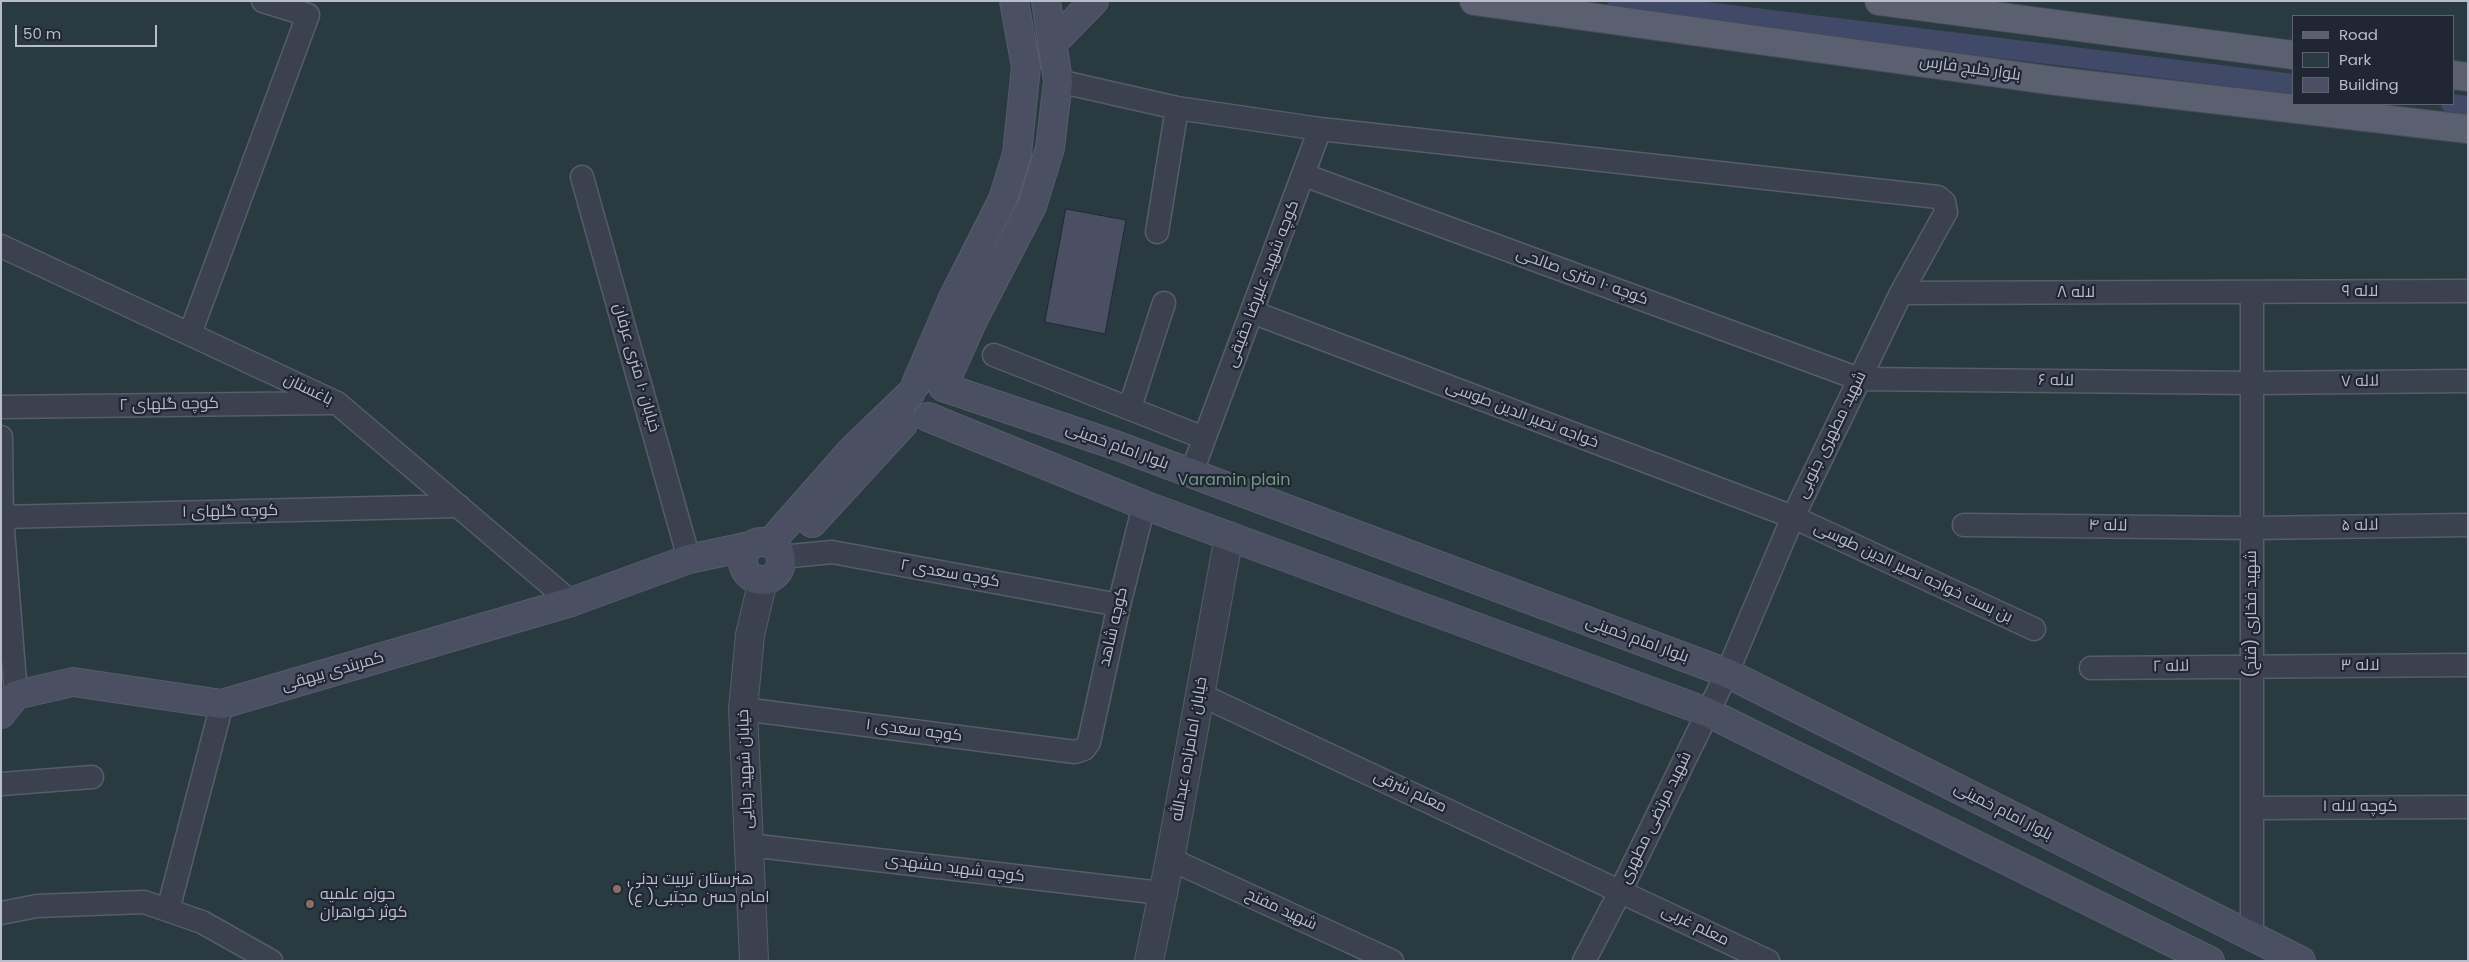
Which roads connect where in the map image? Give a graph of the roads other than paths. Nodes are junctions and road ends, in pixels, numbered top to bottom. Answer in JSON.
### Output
{"nodes":[{"id":1,"x":264,"y":1,"type":"edge"},
{"id":2,"x":1014,"y":1,"type":"edge"},
{"id":3,"x":1046,"y":1,"type":"edge"},
{"id":4,"x":1094,"y":1,"type":"edge"},
{"id":5,"x":1474,"y":1,"type":"edge"},
{"id":6,"x":1880,"y":1,"type":"edge"},
{"id":7,"x":1052,"y":44,"type":"junction"},
{"id":8,"x":2292,"y":54,"type":"edge"},
{"id":9,"x":2454,"y":75,"type":"edge"},
{"id":10,"x":2468,"y":77,"type":"edge"},
{"id":11,"x":1058,"y":81,"type":"junction"},
{"id":12,"x":1177,"y":108,"type":"junction"},
{"id":13,"x":1320,"y":130,"type":"junction"},
{"id":14,"x":2468,"y":130,"type":"edge"},
{"id":15,"x":1304,"y":175,"type":"junction"},
{"id":16,"x":582,"y":177,"type":"dead end"},
{"id":17,"x":1157,"y":232,"type":"dead end"},
{"id":18,"x":1,"y":246,"type":"edge"},
{"id":19,"x":2468,"y":291,"type":"edge"},
{"id":20,"x":2252,"y":292,"type":"junction"},
{"id":21,"x":1901,"y":293,"type":"junction"},
{"id":22,"x":1164,"y":303,"type":"dead end"},
{"id":23,"x":1252,"y":312,"type":"junction"},
{"id":24,"x":190,"y":334,"type":"junction"},
{"id":25,"x":994,"y":355,"type":"dead end"},
{"id":26,"x":1860,"y":379,"type":"junction"},
{"id":27,"x":2468,"y":381,"type":"edge"},
{"id":28,"x":2252,"y":383,"type":"junction"},
{"id":29,"x":943,"y":387,"type":"junction"},
{"id":30,"x":917,"y":401,"type":"junction"},
{"id":31,"x":337,"y":403,"type":"junction"},
{"id":32,"x":1,"y":407,"type":"edge"},
{"id":33,"x":1130,"y":407,"type":"junction"},
{"id":34,"x":1,"y":437,"type":"edge"},
{"id":35,"x":1204,"y":438,"type":"junction"},
{"id":36,"x":1,"y":474,"type":"edge"},
{"id":37,"x":1191,"y":474,"type":"junction"},
{"id":38,"x":1144,"y":505,"type":"junction"},
{"id":39,"x":459,"y":506,"type":"junction"},
{"id":40,"x":2,"y":517,"type":"edge"},
{"id":41,"x":1793,"y":517,"type":"junction"},
{"id":42,"x":1964,"y":525,"type":"dead end"},
{"id":43,"x":2468,"y":525,"type":"edge"},
{"id":44,"x":2252,"y":528,"type":"junction"},
{"id":45,"x":1230,"y":536,"type":"junction"},
{"id":46,"x":762,"y":559,"type":"junction"},
{"id":47,"x":678,"y":563,"type":"junction"},
{"id":48,"x":571,"y":602,"type":"junction"},
{"id":49,"x":1119,"y":605,"type":"junction"},
{"id":50,"x":2034,"y":629,"type":"dead end"},
{"id":51,"x":2468,"y":665,"type":"edge"},
{"id":52,"x":2252,"y":666,"type":"junction"},
{"id":53,"x":2091,"y":668,"type":"dead end"},
{"id":54,"x":1,"y":669,"type":"edge"},
{"id":55,"x":1727,"y":673,"type":"junction"},
{"id":56,"x":1200,"y":694,"type":"junction"},
{"id":57,"x":222,"y":704,"type":"junction"},
{"id":58,"x":8,"y":705,"type":"edge"},
{"id":59,"x":743,"y":709,"type":"junction"},
{"id":60,"x":1707,"y":712,"type":"junction"},
{"id":61,"x":1084,"y":749,"type":"joint"},
{"id":62,"x":92,"y":776,"type":"dead end"},
{"id":63,"x":1,"y":784,"type":"edge"},
{"id":64,"x":2468,"y":807,"type":"edge"},
{"id":65,"x":2252,"y":808,"type":"junction"},
{"id":66,"x":749,"y":845,"type":"junction"},
{"id":67,"x":1170,"y":858,"type":"junction"},
{"id":68,"x":1621,"y":890,"type":"junction"},
{"id":69,"x":1161,"y":893,"type":"junction"},
{"id":70,"x":168,"y":910,"type":"junction"},
{"id":71,"x":1,"y":913,"type":"edge"},
{"id":72,"x":2252,"y":936,"type":"junction"},
{"id":73,"x":272,"y":961,"type":"edge"},
{"id":74,"x":754,"y":961,"type":"edge"},
{"id":75,"x":1149,"y":961,"type":"edge"},
{"id":76,"x":1392,"y":961,"type":"edge"},
{"id":77,"x":1584,"y":961,"type":"edge"},
{"id":78,"x":1768,"y":961,"type":"edge"},
{"id":79,"x":2210,"y":961,"type":"edge"},
{"id":80,"x":2301,"y":961,"type":"edge"}],
"edges":[{"from":1,"to":24,"type":"street"},
{"from":2,"to":30,"type":"main road"},
{"from":3,"to":7,"type":"main road"},
{"from":4,"to":7,"type":"main road"},
{"from":5,"to":14,"type":"main road","name":"بلوار خلیج فارس"},
{"from":6,"to":8,"type":"main road"},
{"from":7,"to":11,"type":"main road"},
{"from":9,"to":10,"type":"main road"},
{"from":11,"to":12,"type":"street"},
{"from":11,"to":29,"type":"main road"},
{"from":12,"to":13,"type":"street"},
{"from":12,"to":17,"type":"street"},
{"from":13,"to":15,"type":"street","name":"کوچه شهید علیرضا حقیقی"},
{"from":13,"to":21,"type":"street","name":"شهید مطهری جنوبی"},
{"from":15,"to":23,"type":"street","name":"کوچه شهید علیرضا حقیقی"},
{"from":15,"to":26,"type":"street","name":"کوچه ۱۰ متری صالحی"},
{"from":16,"to":47,"type":"street","name":"خیابان ۱۰ متری عرفان"},
{"from":18,"to":24,"type":"street","name":"باغستان"},
{"from":19,"to":20,"type":"street","name":"لاله ۹"},
{"from":20,"to":21,"type":"street","name":"لاله ۸"},
{"from":20,"to":28,"type":"street","name":"شهید فخاری (فتح)"},
{"from":21,"to":26,"type":"street","name":"شهید مطهری جنوبی"},
{"from":22,"to":33,"type":"street"},
{"from":23,"to":35,"type":"street","name":"کوچه شهید علیرضا حقیقی"},
{"from":23,"to":41,"type":"street","name":"خواجه نصیر الدین طوسی"},
{"from":24,"to":31,"type":"street","name":"باغستان"},
{"from":25,"to":33,"type":"street"},
{"from":26,"to":28,"type":"street","name":"لاله ۶"},
{"from":26,"to":41,"type":"street","name":"شهید مطهری جنوبی"},
{"from":27,"to":28,"type":"street","name":"لاله ۷"},
{"from":28,"to":44,"type":"street","name":"شهید فخاری (فتح)"},
{"from":29,"to":30,"type":"main road","name":"خیابان شهید رجایی"},
{"from":29,"to":37,"type":"main road","name":"بلوار امام خمینی"},
{"from":30,"to":38,"type":"main road"},
{"from":30,"to":46,"type":"main road","name":"خیابان شهید رجایی"},
{"from":31,"to":32,"type":"street","name":"کوچه گلهای ۲"},
{"from":31,"to":39,"type":"street","name":"باغستان"},
{"from":33,"to":35,"type":"street"},
{"from":34,"to":36,"type":"street"},
{"from":35,"to":37,"type":"street","name":"کوچه شهید علیرضا حقیقی"},
{"from":36,"to":40,"type":"street"},
{"from":37,"to":55,"type":"main road","name":"بلوار امام خمینی"},
{"from":38,"to":45,"type":"main road"},
{"from":38,"to":49,"type":"street","name":"کوچه شاهد"},
{"from":39,"to":40,"type":"street","name":"کوچه گلهای ۱"},
{"from":39,"to":48,"type":"street","name":"باغستان"},
{"from":40,"to":58,"type":"street"},
{"from":41,"to":50,"type":"street","name":"بن بست خواجه نصیر الدین طوسی"},
{"from":41,"to":55,"type":"street","name":"شهید مطهری جنوبی"},
{"from":42,"to":44,"type":"street","name":"لاله ۴"},
{"from":43,"to":44,"type":"street","name":"لاله ۵"},
{"from":44,"to":52,"type":"street","name":"شهید فخاری (فتح)"},
{"from":45,"to":56,"type":"street","name":"خیابان امامزاده عبدالله"},
{"from":45,"to":60,"type":"main road"},
{"from":46,"to":47,"type":"main road"},
{"from":46,"to":49,"type":"street","name":"کوچه سعدی ۲"},
{"from":46,"to":59,"type":"street","name":"خیابان شهید رجایی"},
{"from":47,"to":48,"type":"main road","name":"کمربندی بیهقی"},
{"from":48,"to":57,"type":"main road","name":"کمربندی بیهقی"},
{"from":49,"to":61,"type":"street","name":"کوچه شاهد"},
{"from":51,"to":52,"type":"street","name":"لاله ۳"},
{"from":52,"to":53,"type":"street","name":"لاله ۲"},
{"from":52,"to":65,"type":"street","name":"شهید فخاری (فتح)"},
{"from":54,"to":58,"type":"street"},
{"from":55,"to":60,"type":"street","name":"شهید مرتضی مطهری"},
{"from":55,"to":72,"type":"main road","name":"بلوار امام خمینی"},
{"from":56,"to":67,"type":"street","name":"خیابان امامزاده عبدالله"},
{"from":56,"to":68,"type":"street","name":"معلم شرقی"},
{"from":57,"to":58,"type":"main road","name":"کمربندی بیهقی"},
{"from":57,"to":70,"type":"street"},
{"from":59,"to":61,"type":"street","name":"کوچه سعدی ۱"},
{"from":59,"to":66,"type":"street","name":"خیابان شهید رجایی"},
{"from":60,"to":68,"type":"street","name":"شهید مرتضی مطهری"},
{"from":60,"to":79,"type":"main road"},
{"from":62,"to":63,"type":"street"},
{"from":64,"to":65,"type":"street","name":"کوچه لاله ۱"},
{"from":65,"to":72,"type":"street","name":"شهید فخاری (فتح)"},
{"from":66,"to":69,"type":"street","name":"کوچه شهید مشهدی"},
{"from":66,"to":74,"type":"street","name":"خیابان شهید رجایی"},
{"from":67,"to":69,"type":"street","name":"خیابان امامزاده عبدالله"},
{"from":67,"to":76,"type":"street","name":"شهید مفتح"},
{"from":68,"to":77,"type":"street","name":"شهید مرتضی مطهری"},
{"from":68,"to":78,"type":"street","name":"معلم غربی"},
{"from":69,"to":75,"type":"street","name":"خیابان امامزاده عبدالله"},
{"from":70,"to":71,"type":"street"},
{"from":70,"to":73,"type":"street"},
{"from":72,"to":80,"type":"main road","name":"بلوار امام خمینی"}]}
